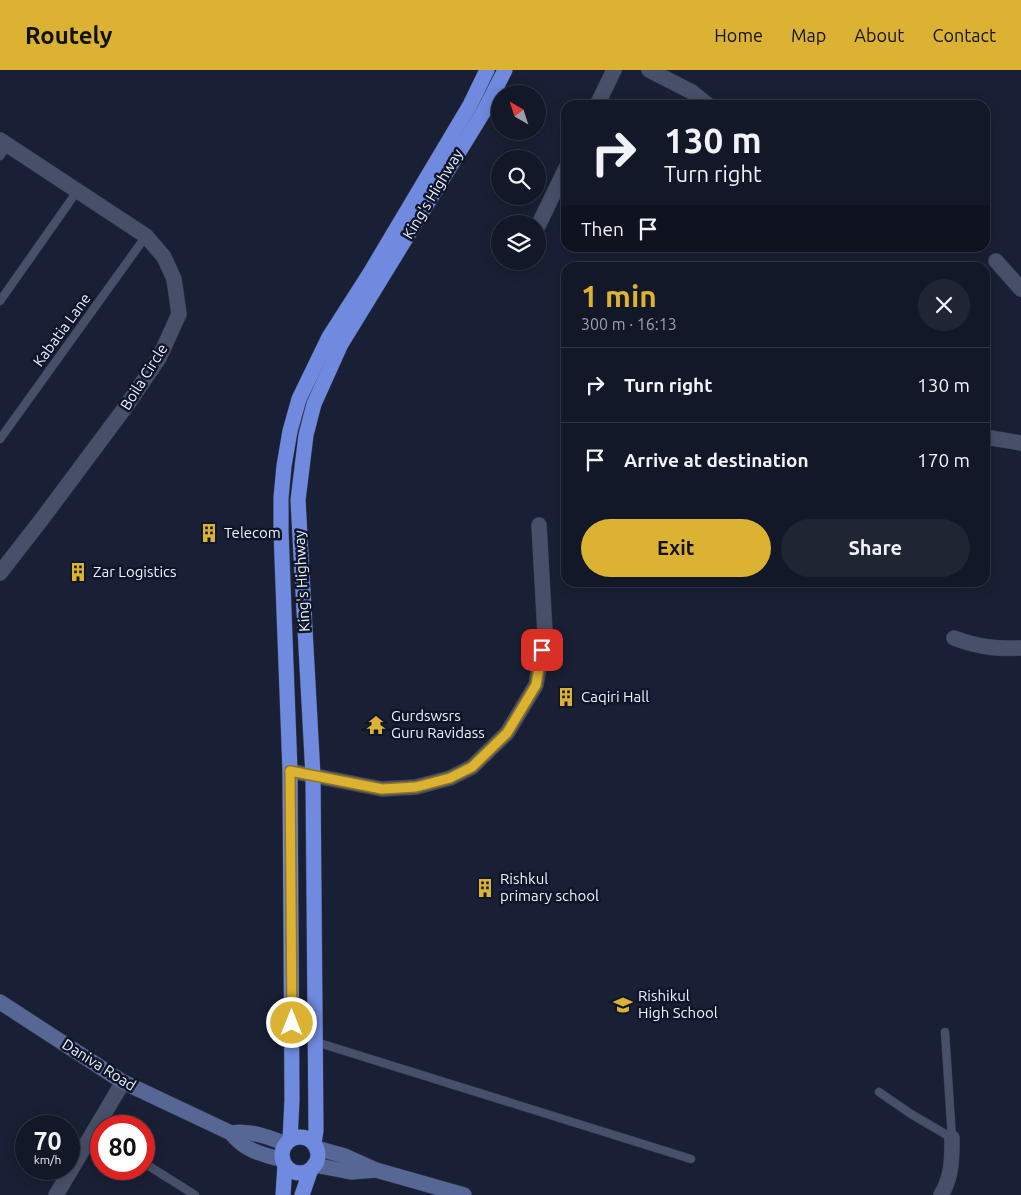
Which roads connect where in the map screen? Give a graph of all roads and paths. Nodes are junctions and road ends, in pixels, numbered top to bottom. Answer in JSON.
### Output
{"nodes":[{"id":1,"x":487,"y":70,"type":"edge"},
{"id":2,"x":505,"y":70,"type":"edge"},
{"id":3,"x":614,"y":70,"type":"edge"},
{"id":4,"x":649,"y":70,"type":"edge"},
{"id":5,"x":599,"y":100,"type":"edge"},
{"id":6,"x":702,"y":100,"type":"edge"},
{"id":7,"x":3,"y":147,"type":"edge"},
{"id":8,"x":561,"y":178,"type":"edge"},
{"id":9,"x":78,"y":190,"type":"junction"},
{"id":10,"x":543,"y":215,"type":"edge"},
{"id":11,"x":146,"y":236,"type":"junction"},
{"id":12,"x":996,"y":261,"type":"dead end"},
{"id":13,"x":1021,"y":288,"type":"edge"},
{"id":14,"x":0,"y":301,"type":"edge"},
{"id":15,"x":990,"y":438,"type":"edge"},
{"id":16,"x":0,"y":439,"type":"edge"},
{"id":17,"x":1021,"y":442,"type":"edge"},
{"id":18,"x":539,"y":524,"type":"dead end"},
{"id":19,"x":0,"y":573,"type":"edge"},
{"id":20,"x":954,"y":638,"type":"dead end"},
{"id":21,"x":1021,"y":648,"type":"edge"},
{"id":22,"x":290,"y":771,"type":"junction"},
{"id":23,"x":313,"y":776,"type":"junction"},
{"id":24,"x":0,"y":1002,"type":"edge"},
{"id":25,"x":946,"y":1032,"type":"dead end"},
{"id":26,"x":316,"y":1042,"type":"junction"},
{"id":27,"x":123,"y":1082,"type":"junction"},
{"id":28,"x":879,"y":1092,"type":"dead end"},
{"id":29,"x":106,"y":1115,"type":"edge"},
{"id":30,"x":231,"y":1132,"type":"junction"},
{"id":31,"x":952,"y":1138,"type":"junction"},
{"id":32,"x":288,"y":1142,"type":"junction"},
{"id":33,"x":90,"y":1144,"type":"edge"},
{"id":34,"x":315,"y":1146,"type":"junction"},
{"id":35,"x":691,"y":1159,"type":"dead end"},
{"id":36,"x":284,"y":1162,"type":"junction"},
{"id":37,"x":313,"y":1167,"type":"junction"},
{"id":38,"x":155,"y":1170,"type":"edge"},
{"id":39,"x":376,"y":1170,"type":"junction"},
{"id":40,"x":56,"y":1195,"type":"edge"},
{"id":41,"x":195,"y":1195,"type":"edge"},
{"id":42,"x":283,"y":1195,"type":"edge"},
{"id":43,"x":302,"y":1195,"type":"edge"},
{"id":44,"x":464,"y":1195,"type":"edge"},
{"id":45,"x":941,"y":1195,"type":"edge"}],
"edges":[{"from":1,"to":22,"type":"highway","name":"King's Highway"},
{"from":2,"to":23,"type":"highway","name":"King's Highway"},
{"from":3,"to":5,"type":"street"},
{"from":4,"to":6,"type":"street"},
{"from":7,"to":9,"type":"street","name":"Boila Circle"},
{"from":8,"to":10,"type":"street"},
{"from":9,"to":11,"type":"street","name":"Boila Circle"},
{"from":9,"to":14,"type":"lane"},
{"from":11,"to":16,"type":"lane","name":"Kabatia Lane"},
{"from":11,"to":19,"type":"street","name":"Boila Circle"},
{"from":12,"to":13,"type":"street"},
{"from":15,"to":17,"type":"street"},
{"from":18,"to":23,"type":"street"},
{"from":20,"to":21,"type":"street"},
{"from":22,"to":23,"type":"street"},
{"from":22,"to":32,"type":"highway","name":"King's Highway"},
{"from":23,"to":26,"type":"highway","name":"King's Highway"},
{"from":24,"to":27,"type":"main road","name":"Daniva Road"},
{"from":25,"to":31,"type":"lane"},
{"from":26,"to":34,"type":"highway","name":"King's Highway"},
{"from":26,"to":35,"type":"lane"},
{"from":27,"to":29,"type":"street"},
{"from":27,"to":30,"type":"main road","name":"Daniva Road"},
{"from":28,"to":31,"type":"lane"},
{"from":30,"to":32,"type":"main road"},
{"from":30,"to":36,"type":"main road"},
{"from":31,"to":45,"type":"street"},
{"from":32,"to":34,"type":"highway"},
{"from":32,"to":36,"type":"highway"},
{"from":33,"to":40,"type":"street"},
{"from":34,"to":37,"type":"highway"},
{"from":34,"to":39,"type":"main road"},
{"from":36,"to":37,"type":"highway"},
{"from":36,"to":42,"type":"highway"},
{"from":37,"to":39,"type":"main road"},
{"from":37,"to":43,"type":"highway"},
{"from":38,"to":41,"type":"lane"},
{"from":39,"to":44,"type":"main road"}]}
